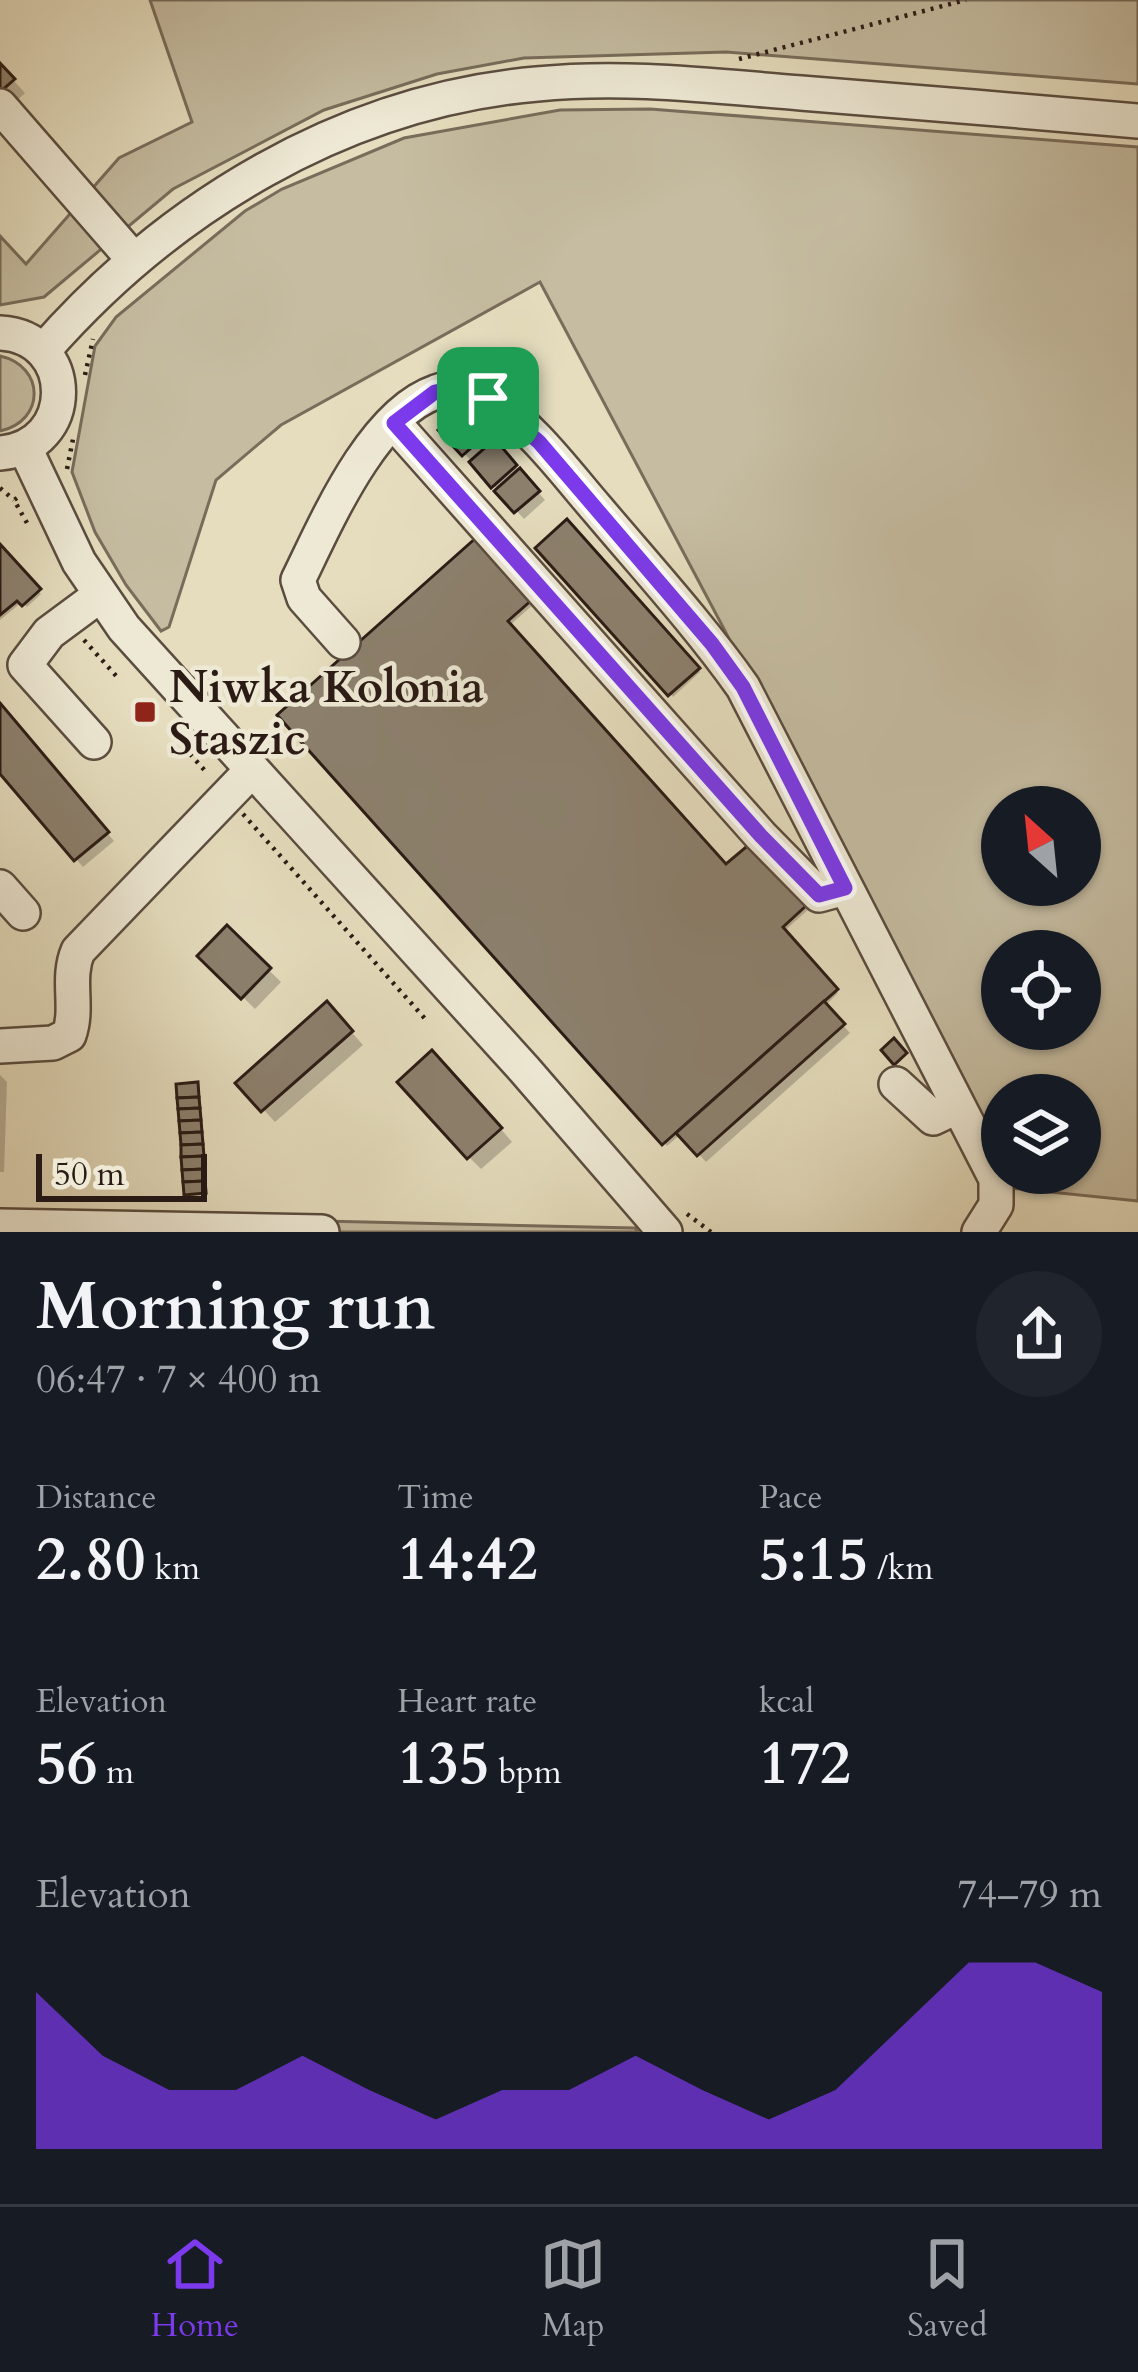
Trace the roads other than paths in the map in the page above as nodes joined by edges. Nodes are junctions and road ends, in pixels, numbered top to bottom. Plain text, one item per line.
1 (0, 106) edge
2 (1138, 121) edge
3 (134, 260) junction
4 (0, 333) edge
5 (43, 351) junction
6 (394, 423) junction
7 (12, 451) edge
8 (99, 596) junction
9 (344, 643) dead end
10 (94, 742) dead end
11 (252, 770) junction
12 (0, 887) edge
13 (845, 888) junction
14 (23, 913) dead end
15 (0, 1046) edge
16 (896, 1084) dead end
17 (956, 1107) junction
18 (0, 1226) edge
19 (322, 1232) edge
20 (665, 1232) edge
21 (982, 1232) edge

1 - 3 street
2 - 3 street
3 - 5 street
4 - 5 street
5 - 7 street
6 - 9 street
6 - 13 street
6 - 13 street
7 - 8 street
8 - 10 street
8 - 11 street
11 - 15 street
11 - 20 street
12 - 14 street
13 - 17 street
16 - 17 street
17 - 21 street
18 - 19 street

